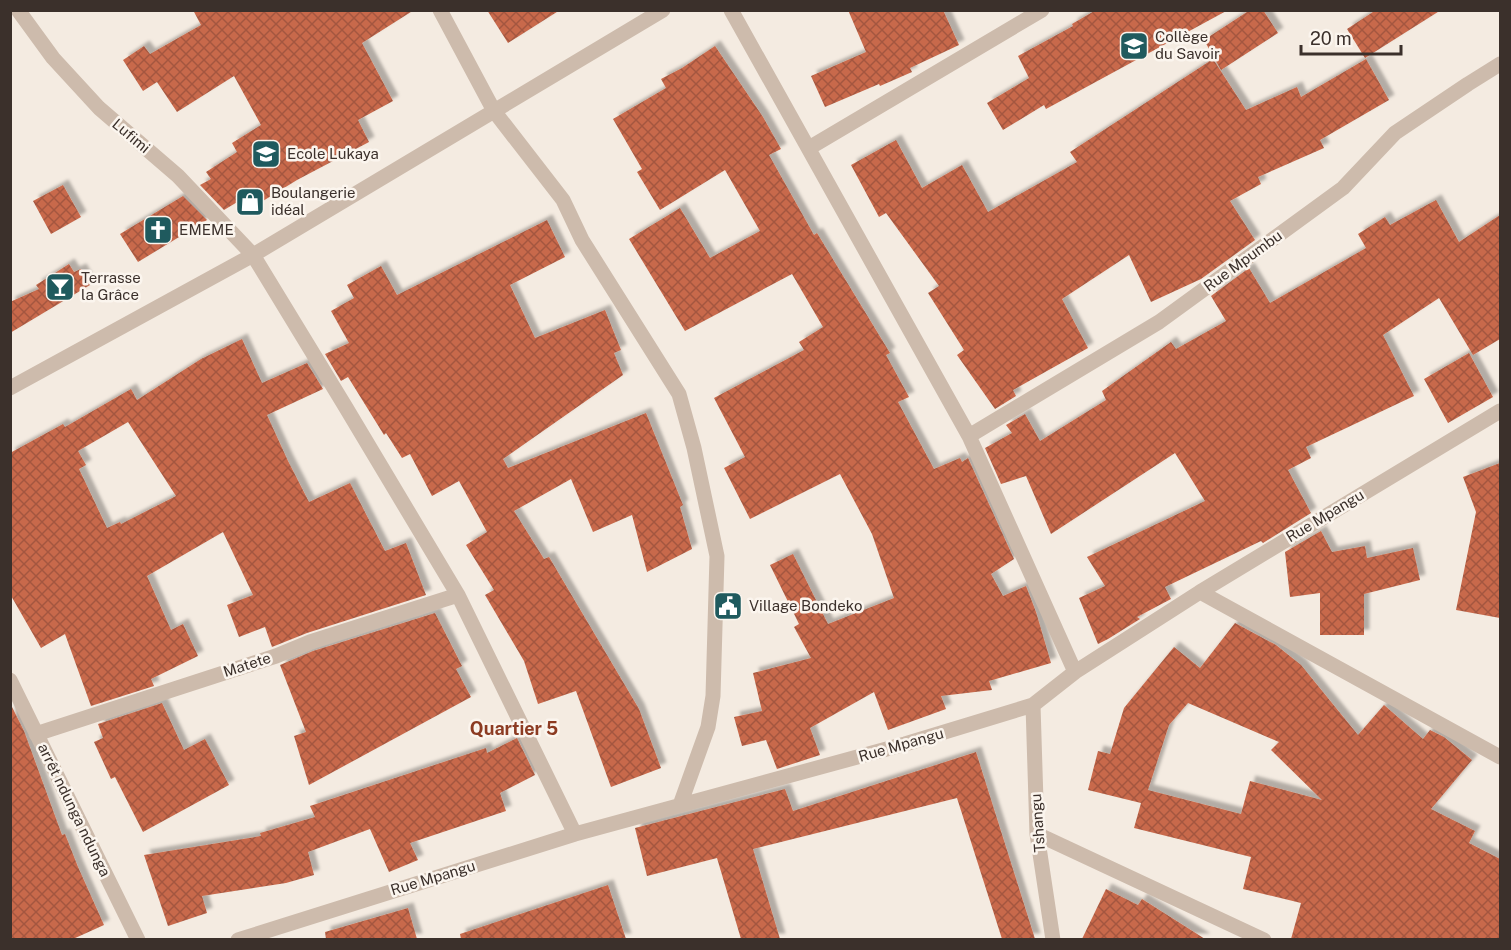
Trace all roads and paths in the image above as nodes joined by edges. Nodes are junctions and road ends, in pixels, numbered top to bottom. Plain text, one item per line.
1 (18, 10) edge
2 (440, 10) edge
3 (663, 10) edge
4 (731, 10) edge
5 (1042, 10) edge
6 (1500, 64) edge
7 (494, 111) junction
8 (809, 148) junction
9 (253, 255) junction
10 (10, 388) edge
11 (1500, 411) edge
12 (969, 436) junction
13 (1200, 592) junction
14 (458, 595) junction
15 (1075, 672) junction
16 (10, 680) edge
17 (1033, 705) junction
18 (36, 734) junction
19 (1500, 757) edge
20 (680, 805) junction
21 (575, 834) junction
22 (1036, 834) junction
23 (138, 939) edge
24 (238, 939) edge
25 (1053, 939) edge
26 (1264, 939) edge

1 - 9 street, Lufimi
2 - 7 street
3 - 7 street
4 - 8 street
5 - 8 street
6 - 12 street, Rue Mpumbu
7 - 9 street
7 - 20 street
8 - 12 street
9 - 10 street
9 - 14 street, Lufimi
11 - 13 street, Rue Mpangu
12 - 15 street
13 - 15 street, Rue Mpangu
13 - 19 street
14 - 18 street, Matete
14 - 21 street, Lufimi
15 - 17 street, Rue Mpangu
16 - 18 street, arrêt ndunga ndunga
17 - 20 street, Rue Mpangu
17 - 22 street, Tshangu
18 - 23 street, arrêt ndunga ndunga
20 - 21 street, Rue Mpangu
21 - 24 street, Rue Mpangu
22 - 25 street, Tshangu
22 - 26 street

